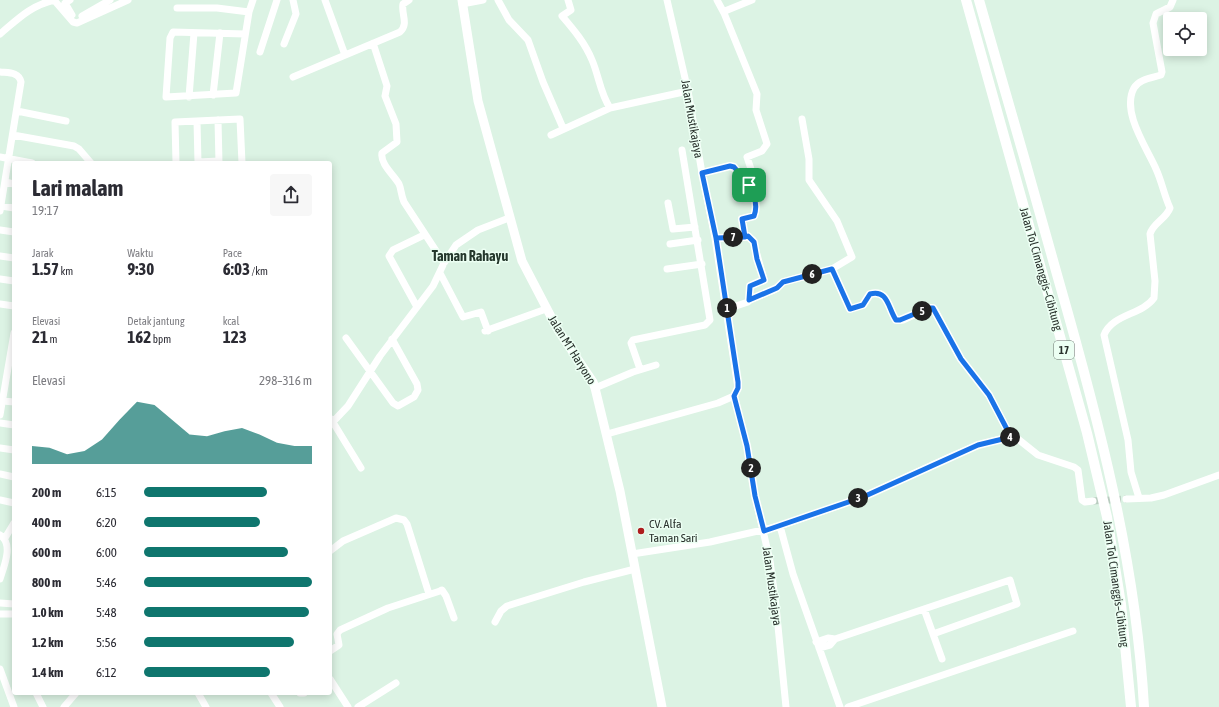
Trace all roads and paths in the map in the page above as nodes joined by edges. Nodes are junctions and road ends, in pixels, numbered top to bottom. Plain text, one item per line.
1 (70, 0) edge
2 (110, 0) edge
3 (128, 0) edge
4 (253, 0) edge
5 (278, 0) edge
6 (293, 0) edge
7 (325, 0) edge
8 (409, 0) edge
9 (483, 0) edge
10 (498, 0) edge
11 (568, 0) edge
12 (668, 0) edge
13 (717, 0) edge
14 (752, 0) edge
15 (966, 0) edge
16 (979, 0) edge
17 (1173, 0) edge
18 (462, 2) edge
19 (177, 8) dead end
20 (249, 12) junction
21 (724, 13) junction
22 (194, 33) junction
23 (220, 33) junction
24 (0, 34) edge
25 (245, 34) junction
26 (372, 43) junction
27 (284, 44) dead end
28 (260, 52) dead end
29 (346, 55) junction
30 (0, 72) edge
31 (293, 77) dead end
32 (688, 91) junction
33 (213, 95) junction
34 (189, 97) junction
35 (610, 108) junction
36 (17, 111) junction
37 (802, 119) dead end
38 (218, 120) junction
39 (66, 121) dead end
40 (197, 121) junction
41 (563, 128) junction
42 (13, 135) junction
43 (552, 135) dead end
44 (682, 150) dead end
45 (0, 157) edge
46 (9, 159) junction
47 (20, 161) edge
48 (89, 161) edge
49 (176, 161) edge
50 (198, 161) edge
51 (220, 161) edge
52 (242, 161) edge
53 (702, 173) junction
54 (746, 180) junction
55 (6, 182) junction
56 (12, 184) edge
57 (668, 203) dead end
58 (12, 208) edge
59 (0, 209) edge
60 (509, 218) junction
61 (695, 227) junction
62 (0, 230) edge
63 (12, 232) edge
64 (424, 235) junction
65 (745, 237) junction
66 (716, 238) junction
67 (698, 240) junction
68 (670, 244) dead end
69 (0, 256) edge
70 (12, 258) edge
71 (444, 263) junction
72 (702, 264) junction
73 (668, 269) dead end
74 (832, 269) junction
75 (440, 274) junction
76 (0, 279) edge
77 (12, 281) edge
78 (749, 300) junction
79 (0, 304) edge
80 (12, 306) edge
81 (417, 307) junction
82 (546, 309) junction
83 (346, 338) dead end
84 (392, 339) junction
85 (12, 364) edge
86 (656, 364) dead end
87 (370, 370) junction
88 (640, 370) junction
89 (11, 377) edge
90 (595, 388) junction
91 (735, 394) junction
92 (3, 401) junction
93 (12, 402) edge
94 (0, 415) edge
95 (332, 421) edge
96 (0, 423) edge
97 (332, 424) edge
98 (12, 425) edge
99 (607, 434) junction
100 (1011, 437) junction
101 (0, 448) edge
102 (12, 450) edge
103 (361, 468) dead end
104 (0, 474) edge
105 (1219, 475) edge
106 (12, 477) edge
107 (1139, 498) junction
108 (1126, 499) tunnel mouth
109 (0, 500) edge
110 (1093, 502) tunnel mouth
111 (12, 503) edge
112 (12, 525) edge
113 (780, 526) junction
114 (764, 531) junction
115 (2, 536) edge
116 (11, 548) edge
117 (332, 549) edge
118 (632, 554) junction
119 (635, 569) junction
120 (0, 579) edge
121 (429, 594) junction
122 (0, 603) edge
123 (12, 604) edge
124 (924, 609) junction
125 (0, 614) edge
126 (12, 614) edge
127 (454, 618) dead end
128 (495, 622) dead end
129 (1073, 631) dead end
130 (933, 634) junction
131 (818, 645) junction
132 (332, 650) edge
133 (942, 659) dead end
134 (0, 670) edge
135 (332, 682) edge
136 (396, 683) dead end
137 (37, 695) edge
138 (74, 695) edge
139 (199, 695) edge
140 (272, 695) edge
141 (14, 707) edge
142 (43, 707) edge
143 (64, 707) edge
144 (206, 707) edge
145 (280, 707) edge
146 (348, 707) edge
147 (358, 707) edge
148 (662, 707) edge
149 (786, 707) edge
150 (840, 707) edge
151 (848, 707) edge
152 (1131, 707) edge
153 (1144, 707) edge

1 - 2 street
3 - 24 street
4 - 20 street
5 - 28 street
6 - 27 street
7 - 29 street
8 - 26 street
9 - 18 street
10 - 41 street
11 - 35 street
12 - 32 street, Jalan Mustikajaya
13 - 21 street
14 - 21 street
15 - 152 highway, Jalan Tol Cimanggis–Cibitung / 17
16 - 153 highway, Jalan Tol Cimanggis–Cibitung / 17
17 - 107 street
18 - 60 main road, Jalan MT Haryono
19 - 20 street
20 - 25 street
21 - 54 street
22 - 23 street
22 - 34 street
22 - 34 street
23 - 25 street
23 - 33 street
25 - 33 street
26 - 29 street
26 - 64 street
29 - 31 street
30 - 36 street
32 - 35 street
32 - 53 street, Jalan Mustikajaya
33 - 34 street
35 - 41 street
36 - 39 street
36 - 42 street
37 - 74 street
38 - 40 street
38 - 51 street
38 - 52 street
40 - 49 street
40 - 50 street
41 - 43 street
42 - 46 street
42 - 48 street
44 - 61 street
45 - 46 street
46 - 47 street
46 - 55 street
53 - 54 street
53 - 66 street, Jalan Mustikajaya
54 - 65 street
55 - 56 street
55 - 59 street
57 - 61 street
58 - 59 street
60 - 71 street
60 - 82 main road, Jalan MT Haryono
61 - 67 street
62 - 63 street
64 - 71 street
64 - 81 street
65 - 66 street
65 - 78 street
66 - 91 street, Jalan Mustikajaya
67 - 68 street
67 - 72 street
69 - 70 street
71 - 75 street
72 - 73 street
72 - 88 street
74 - 78 street
74 - 100 street
75 - 81 street
75 - 82 street
76 - 77 street
78 - 91 street
79 - 80 street
81 - 84 street
82 - 90 main road, Jalan MT Haryono
83 - 87 street
84 - 87 street
84 - 87 street
85 - 89 street
86 - 88 street
87 - 95 street
88 - 90 street
89 - 92 street
90 - 99 main road, Jalan MT Haryono
91 - 99 street
91 - 114 street, Jalan Mustikajaya
92 - 93 street
92 - 94 street
96 - 98 street
97 - 103 street
99 - 118 main road, Jalan MT Haryono
100 - 110 street
100 - 113 street
101 - 102 street
104 - 106 street
105 - 107 street
107 - 108 street
109 - 111 street
112 - 115 street
113 - 114 street
113 - 131 street
114 - 118 street
114 - 149 street, Jalan Mustikajaya
115 - 116 street
116 - 120 street
117 - 121 street
118 - 119 main road, Jalan MT Haryono
119 - 128 street
119 - 148 main road, Jalan MT Haryono
121 - 127 street
121 - 132 street
122 - 123 street
124 - 130 street
124 - 130 street
124 - 131 street
125 - 126 street
129 - 151 street
130 - 133 street
131 - 150 street
134 - 141 street
135 - 146 street
136 - 147 street
137 - 142 street
138 - 143 street
139 - 144 street
140 - 145 street

